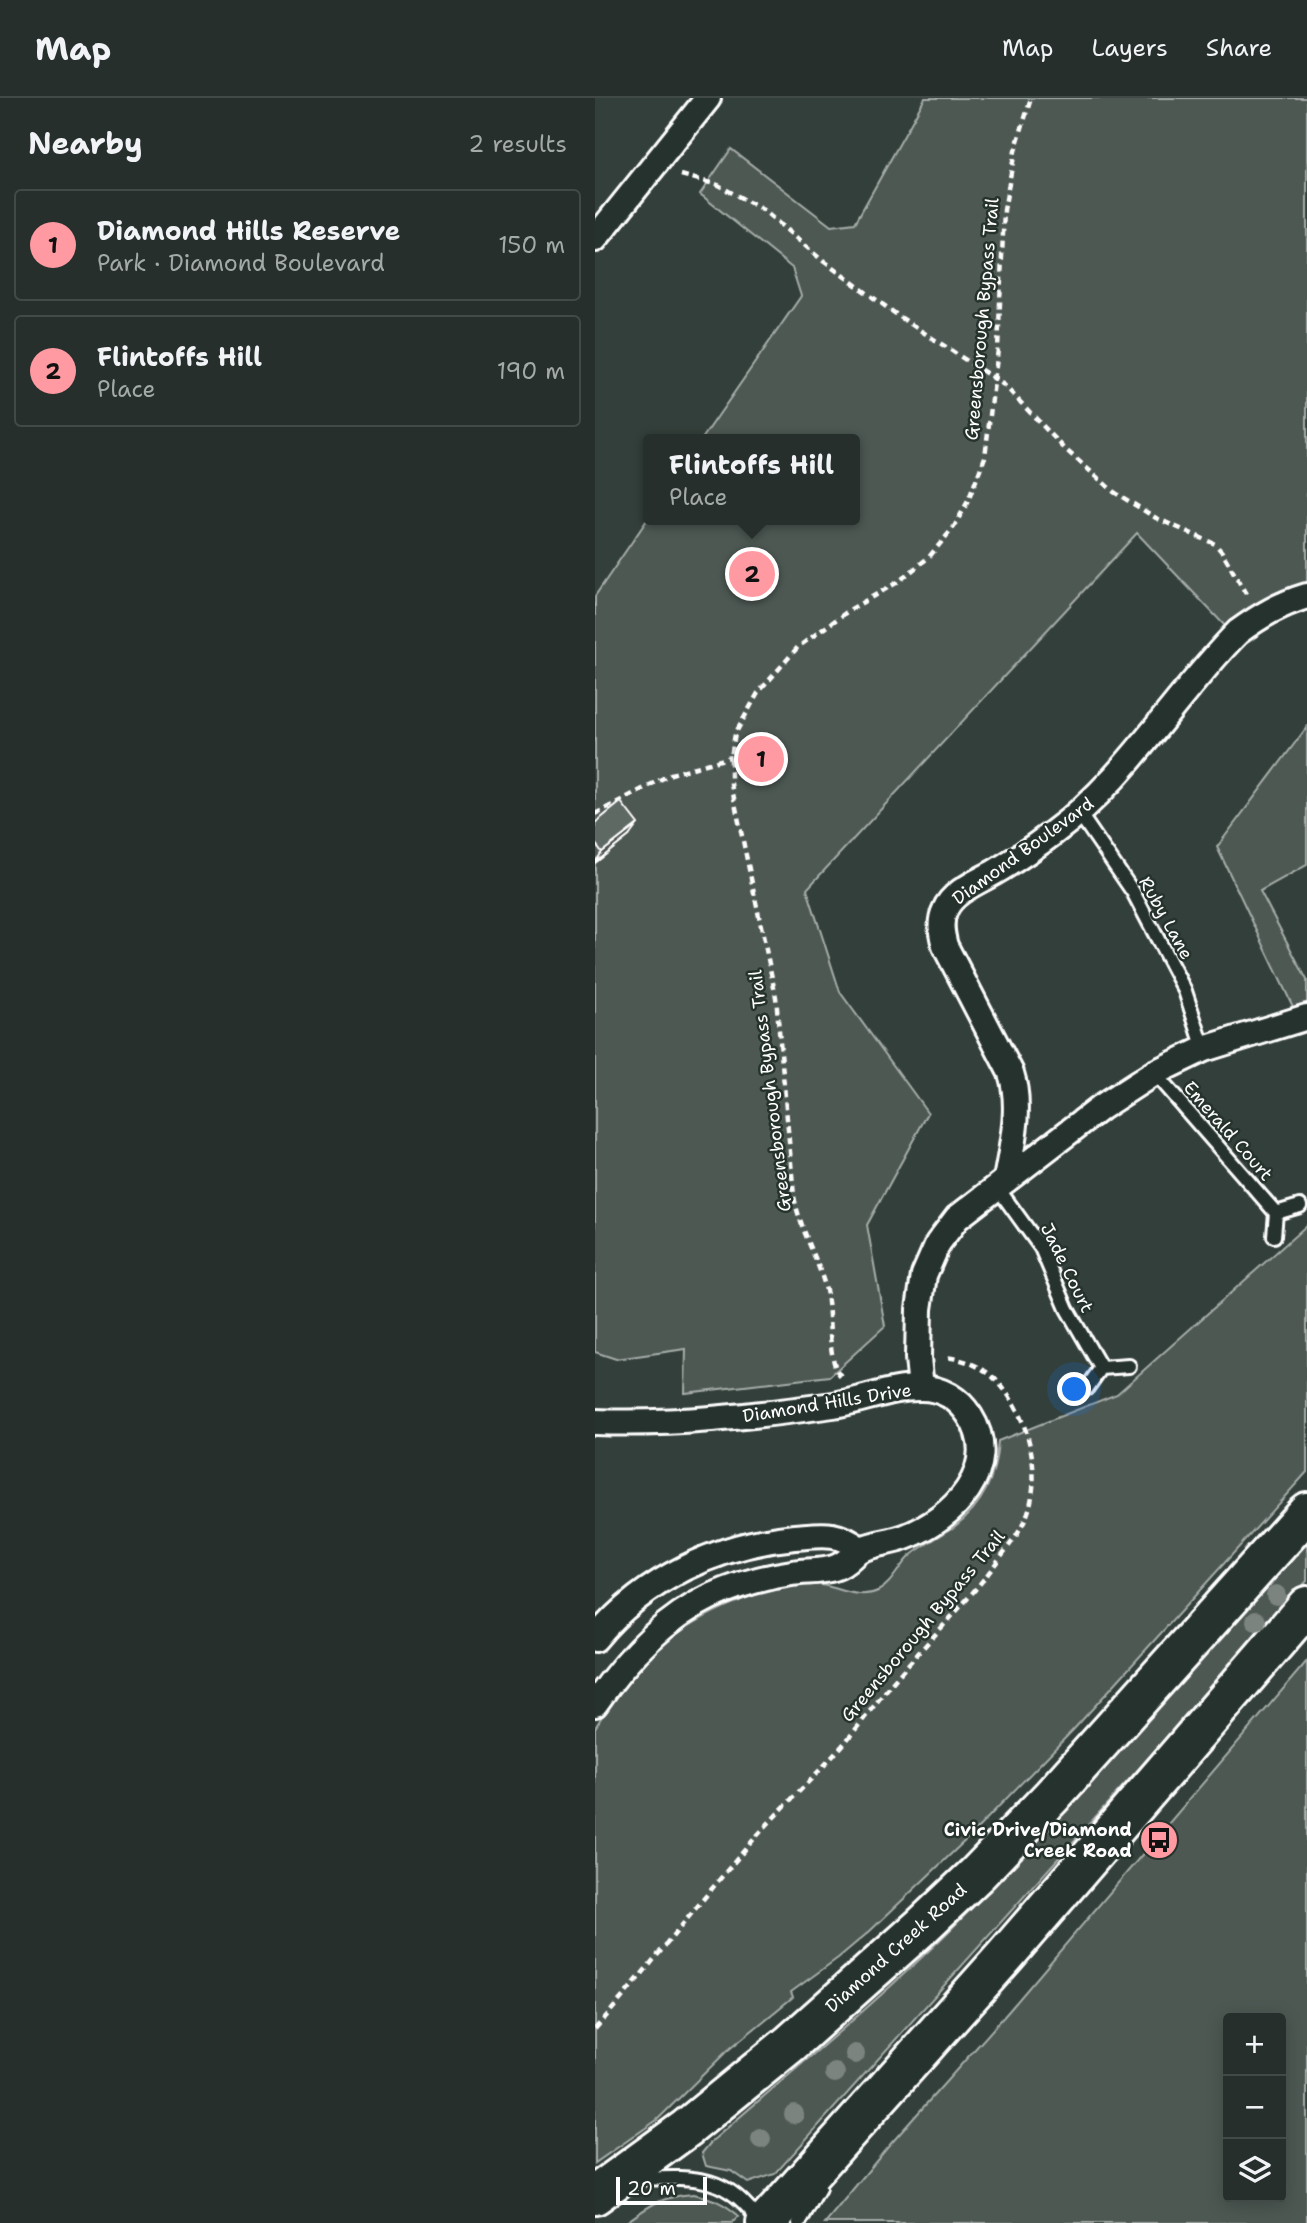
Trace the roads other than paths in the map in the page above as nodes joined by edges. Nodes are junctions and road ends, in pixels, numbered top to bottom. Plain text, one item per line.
1 (708, 98) edge
2 (595, 239) edge
3 (1307, 596) edge
4 (1079, 814) junction
5 (1307, 1017) edge
6 (1204, 1049) junction
7 (1154, 1073) junction
8 (1001, 1183) junction
9 (1300, 1206) dead end
10 (1276, 1213) junction
11 (1273, 1236) dead end
12 (1129, 1366) dead end
13 (1101, 1368) junction
14 (921, 1388) junction
15 (1087, 1388) dead end
16 (595, 1423) edge
17 (1307, 1512) edge
18 (860, 1549) junction
19 (1307, 1606) edge
20 (595, 1639) edge
21 (595, 1704) edge
22 (857, 2121) junction
23 (607, 2188) edge
24 (760, 2223) edge
25 (766, 2223) edge
26 (799, 2223) edge

1 - 2 street
3 - 4 street, Diamond Boulevard
4 - 6 lane, Ruby Lane
4 - 8 street, Diamond Boulevard
5 - 6 street
6 - 7 street
7 - 8 street
7 - 10 lane, Emerald Court
8 - 13 lane, Jade Court
8 - 14 street
9 - 10 lane
10 - 11 lane
12 - 13 lane
13 - 15 lane
14 - 16 street, Diamond Hills Drive
14 - 18 street, Diamond Hills Drive
17 - 23 main road, Diamond Creek Road
18 - 20 street
18 - 21 street, Diamond Hills Drive
19 - 22 main road
22 - 25 main road
22 - 26 lane
23 - 24 lane

